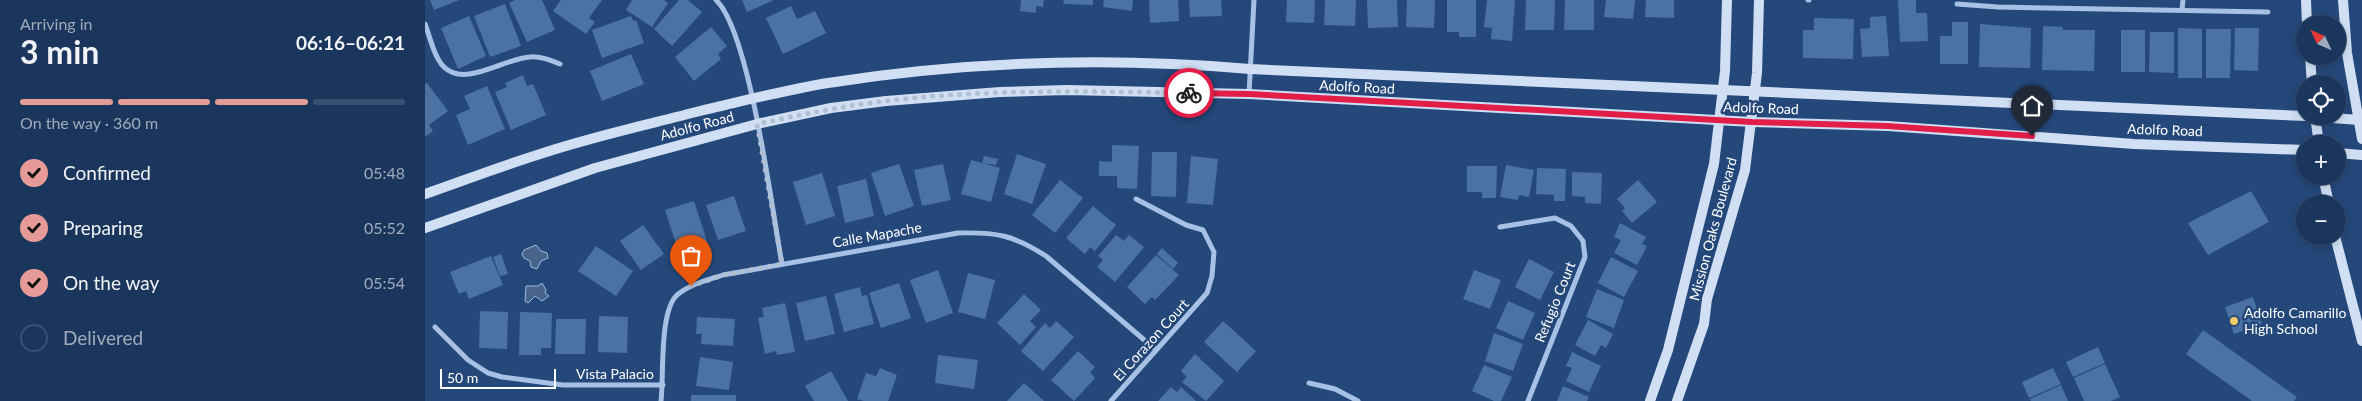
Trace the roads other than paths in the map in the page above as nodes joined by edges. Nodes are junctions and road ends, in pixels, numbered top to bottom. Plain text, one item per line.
1 (716, 0) edge
2 (1254, 0) edge
3 (1727, 0) edge
4 (1759, 0) edge
5 (1998, 0) edge
6 (2183, 0) edge
7 (2306, 0) edge
8 (2343, 0) edge
9 (1957, 4) dead end
10 (1998, 7) junction
11 (2182, 10) junction
12 (2268, 12) dead end
13 (2307, 15) edge
14 (425, 24) edge
15 (560, 64) dead end
16 (1250, 69) junction
17 (1723, 91) junction
18 (1755, 93) junction
19 (1249, 94) junction
20 (752, 99) junction
21 (2296, 116) edge
22 (2346, 119) edge
23 (1720, 120) junction
24 (2359, 120) junction
25 (1752, 122) junction
26 (757, 124) junction
27 (2362, 139) edge
28 (2296, 150) edge
29 (2346, 154) edge
30 (2362, 155) edge
31 (425, 194) edge
32 (1136, 199) dead end
33 (1500, 227) dead end
34 (425, 228) edge
35 (2337, 245) edge
36 (782, 264) junction
37 (435, 327) dead end
38 (2362, 341) edge
39 (1156, 350) junction
40 (1309, 383) dead end
41 (663, 385) junction
42 (661, 401) edge
43 (1111, 401) edge
44 (1358, 401) edge
45 (1528, 401) edge
46 (1650, 401) edge
47 (1677, 401) edge

1 - 20 street
2 - 16 street
3 - 17 main road, Mission Oaks Boulevard
4 - 18 main road, Mission Oaks Boulevard
5 - 10 street
6 - 11 street
7 - 13 main road
8 - 24 main road
9 - 10 street
10 - 11 street
11 - 12 street
14 - 15 street
16 - 17 main road, Adolfo Road
16 - 19 street
16 - 20 main road, Adolfo Road
17 - 18 main road, Adolfo Road
17 - 23 main road, Mission Oaks Boulevard
18 - 21 main road, Adolfo Road
18 - 25 main road, Mission Oaks Boulevard
19 - 23 main road, Adolfo Road
19 - 26 main road, Adolfo Road
20 - 26 street
20 - 31 main road, Adolfo Road
22 - 24 main road, Adolfo Road
23 - 25 main road, Adolfo Road
23 - 46 main road, Mission Oaks Boulevard
24 - 27 main road
25 - 28 main road, Adolfo Road
25 - 47 main road, Mission Oaks Boulevard
26 - 34 main road, Adolfo Road
26 - 36 street
29 - 30 main road
32 - 39 street, El Corazon Court
33 - 45 street, Refugio Court
35 - 38 main road
36 - 39 street, Calle Mapache
36 - 41 street, Calle Mapache
37 - 41 street, Vista Palacio
39 - 43 street, El Corazon Court
40 - 44 street
41 - 42 street, Calle Mapache

